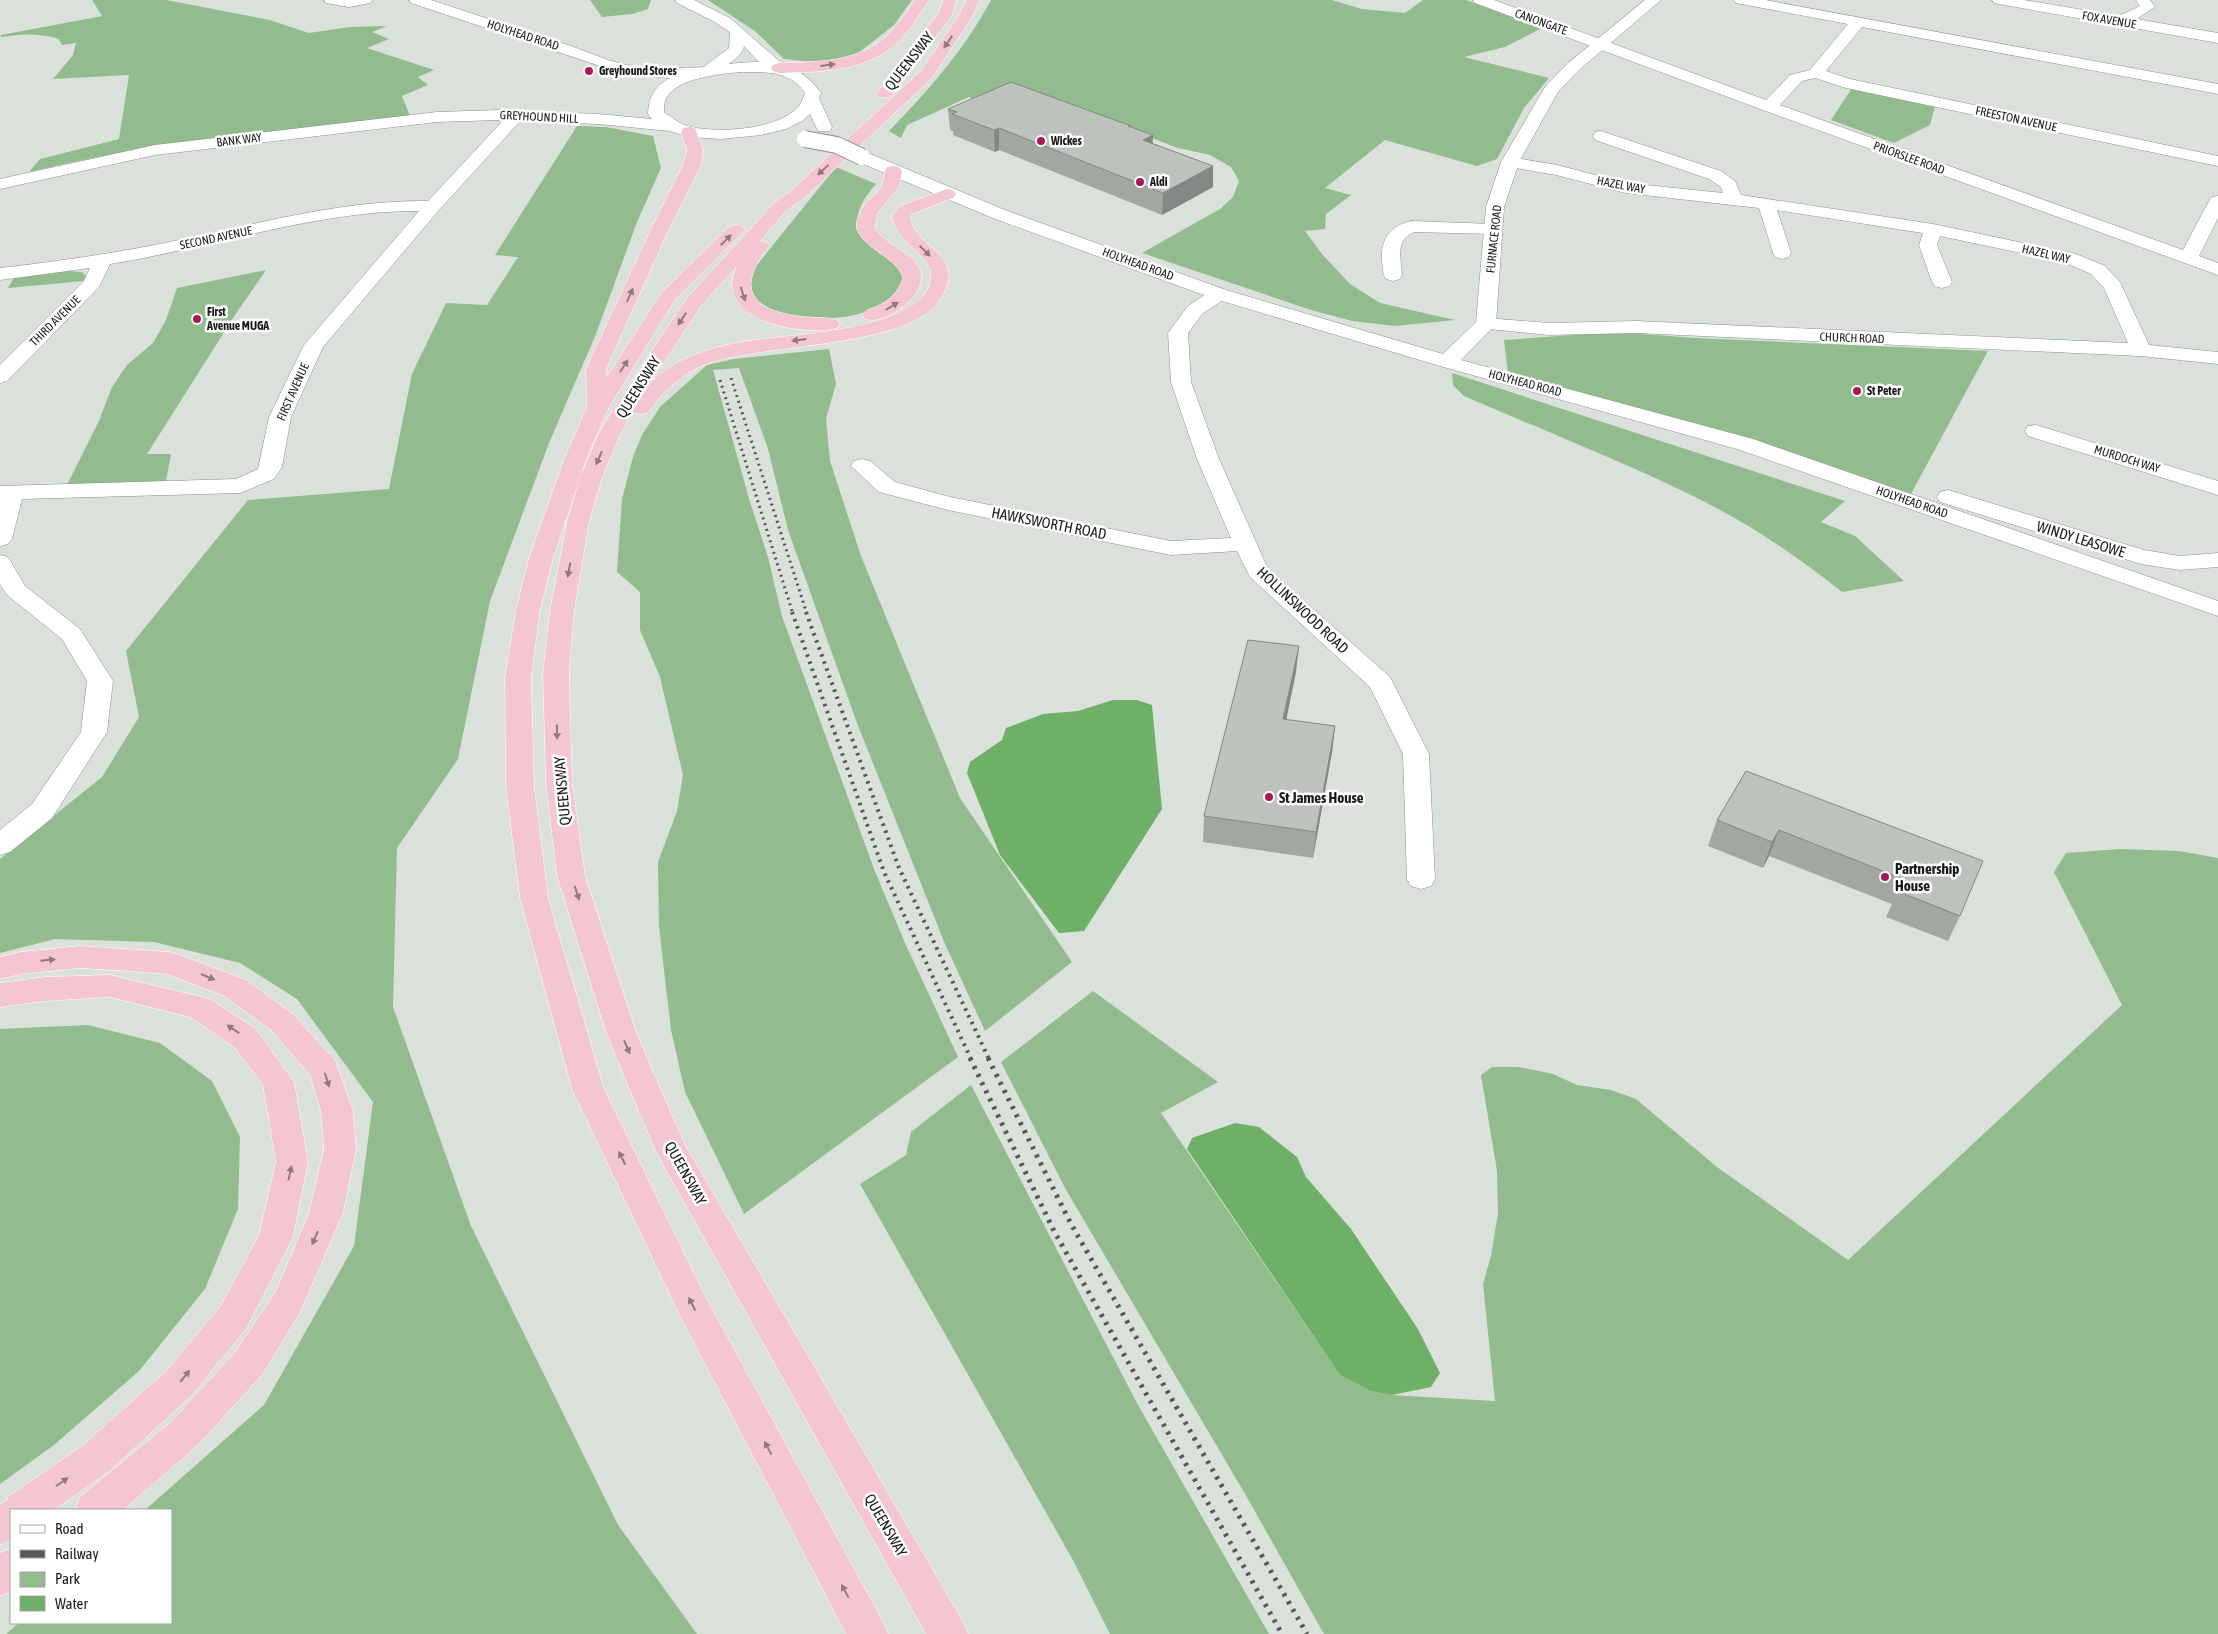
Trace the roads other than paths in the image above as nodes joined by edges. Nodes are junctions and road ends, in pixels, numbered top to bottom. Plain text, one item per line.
1 (331, 0) edge
2 (365, 0) edge
3 (416, 0) edge
4 (682, 0) edge
5 (922, 0) edge
6 (950, 0) edge
7 (973, 0) edge
8 (1480, 0) edge
9 (1654, 0) edge
10 (1741, 0) edge
11 (1999, 0) edge
12 (2144, 0) edge
13 (1840, 6) dead end
14 (1829, 16) junction
15 (1859, 21) junction
16 (2120, 22) junction
17 (738, 32) junction
18 (2218, 38) edge
19 (1602, 44) junction
20 (779, 68) junction
21 (630, 70) junction
22 (701, 72) junction
23 (1816, 73) junction
24 (2218, 89) edge
25 (658, 97) junction
26 (813, 101) junction
27 (1768, 107) junction
28 (481, 114) joint
29 (516, 116) junction
30 (598, 120) junction
31 (680, 129) junction
32 (756, 132) junction
33 (1602, 136) dead end
34 (837, 145) junction
35 (2218, 161) edge
36 (1510, 162) junction
37 (804, 165) dead end
38 (893, 171) junction
39 (0, 184) edge
40 (790, 189) junction
41 (947, 194) junction
42 (1734, 200) junction
43 (2218, 201) edge
44 (1766, 203) junction
45 (433, 206) junction
46 (2212, 226) edge
47 (1493, 229) junction
48 (1933, 229) junction
49 (1782, 253) dead end
50 (2188, 258) junction
51 (103, 260) junction
52 (1387, 266) dead end
53 (2218, 269) edge
54 (0, 274) edge
55 (1942, 282) dead end
56 (1219, 294) junction
57 (1486, 324) junction
58 (2141, 350) junction
59 (2218, 358) edge
60 (1447, 362) junction
61 (0, 377) edge
62 (598, 406) junction
63 (2036, 432) dead end
64 (862, 466) dead end
65 (2218, 488) edge
66 (6, 493) edge
67 (1948, 497) dead end
68 (578, 522) junction
69 (0, 539) edge
70 (1246, 544) junction
71 (2218, 560) edge
72 (0, 562) edge
73 (2218, 609) edge
74 (0, 845) edge
75 (1421, 879) dead end
76 (0, 968) edge
77 (0, 995) edge
78 (23, 1509) edge
79 (95, 1509) edge
80 (868, 1634) edge
81 (948, 1634) edge

1 - 2 street
3 - 21 street, HOLYHEAD ROAD
4 - 17 street
20 -> 5 highway
6 - 37 highway, QUEENSWAY
7 -> 40 highway, QUEENSWAY
8 - 19 street, CANONGATE
9 - 19 street, FURNACE ROAD
10 - 14 street
11 - 16 street, FOX AVENUE
12 - 16 street
13 - 14 street
14 - 15 street
15 - 23 street
15 - 24 street
16 - 18 street, FOX AVENUE
17 - 20 street
17 - 22 street
19 - 27 street, PRIORSLEE ROAD
19 - 36 street, FURNACE ROAD
20 - 22 street
20 - 26 street, HOLYHEAD ROAD
21 - 22 street
21 - 25 street
22 - 25 street, GREYHOUND HILL
23 - 27 street
23 - 35 street, FREESTON AVENUE
25 - 30 street, GREYHOUND HILL
25 - 31 street
26 - 32 street
26 - 34 street, HOLYHEAD ROAD
27 - 50 street, PRIORSLEE ROAD
28 - 29 street, GREYHOUND HILL
28 - 39 street, BANK WAY
29 - 30 street, GREYHOUND HILL
29 - 45 street, FIRST AVENUE
30 - 31 street, GREYHOUND HILL
31 - 32 street, GREYHOUND HILL
62 -> 31 highway
32 - 34 street, HOLYHEAD ROAD, bridge
33 - 42 street
34 - 38 street, HOLYHEAD ROAD, bridge
36 - 42 street, HAZEL WAY
36 - 47 street, FURNACE ROAD
40 -> 38 highway
38 - 41 street, HOLYHEAD ROAD
62 -> 40 highway, QUEENSWAY
40 -> 68 highway, QUEENSWAY
41 - 56 street, HOLYHEAD ROAD
41 -> 68 highway
42 - 44 street, HAZEL WAY
43 - 46 street
44 - 48 street, HAZEL WAY
44 - 49 street
45 - 51 street, SECOND AVENUE
45 - 66 street, FIRST AVENUE
46 - 50 street
47 - 52 street
47 - 57 street, FURNACE ROAD
48 - 55 street
48 - 58 street, HAZEL WAY
50 - 53 street, PRIORSLEE ROAD
51 - 54 street, SECOND AVENUE
51 - 61 street, THIRD AVENUE
56 - 60 street, HOLYHEAD ROAD
56 - 70 street, HOLLINSWOOD ROAD
57 - 58 street, CHURCH ROAD
57 - 60 street
58 - 59 street, CHURCH ROAD
60 - 73 street, HOLYHEAD ROAD
80 -> 62 highway, QUEENSWAY
63 - 65 street, MURDOCH WAY
64 - 70 street, HAWKSWORTH ROAD
66 - 69 street
67 - 71 street, WINDY LEASOWE
68 -> 81 highway, QUEENSWAY
70 - 75 street, HOLLINSWOOD ROAD
72 - 74 street
76 -> 79 highway
78 -> 77 highway

